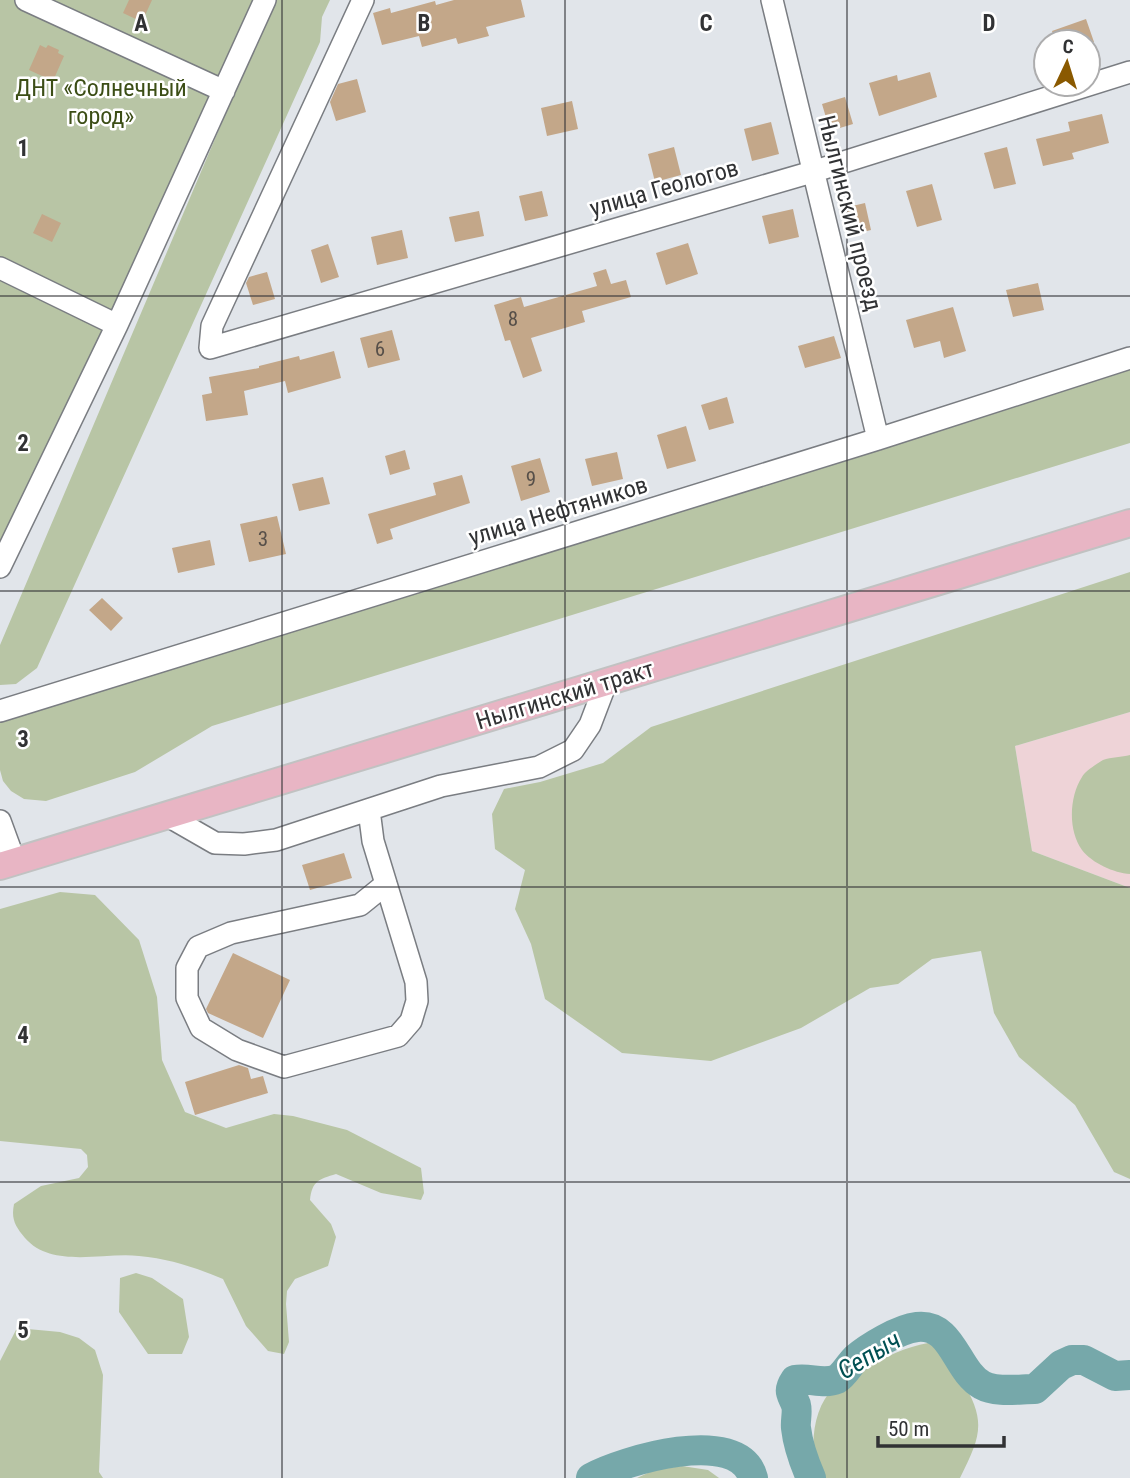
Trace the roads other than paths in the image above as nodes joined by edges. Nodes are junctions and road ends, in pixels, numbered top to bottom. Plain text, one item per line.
1 (26, 0) edge
2 (265, 0) edge
3 (363, 0) edge
4 (772, 0) edge
5 (1130, 72) edge
6 (224, 91) junction
7 (812, 172) junction
8 (0, 268) edge
9 (117, 325) junction
10 (1130, 358) edge
11 (877, 439) junction
12 (1130, 523) edge
13 (0, 567) edge
14 (607, 683) junction
15 (0, 712) edge
16 (369, 810) junction
17 (168, 816) junction
18 (0, 821) edge
19 (7, 864) edge
20 (386, 884) junction

1 - 6 street
2 - 6 street
3 - 7 street, улица Геологов
4 - 7 street, Нылгинский проезд
5 - 7 street, улица Геологов
6 - 9 street
7 - 11 street, Нылгинский проезд
8 - 9 street
9 - 13 street
10 - 11 street, улица Нефтяников
11 - 15 street, улица Нефтяников
12 - 14 main road, Нылгинский тракт
14 - 16 street
14 - 17 main road, Нылгинский тракт
16 - 17 street
16 - 20 street
17 - 19 main road, Нылгинский тракт
18 - 19 street
20 - 20 street

